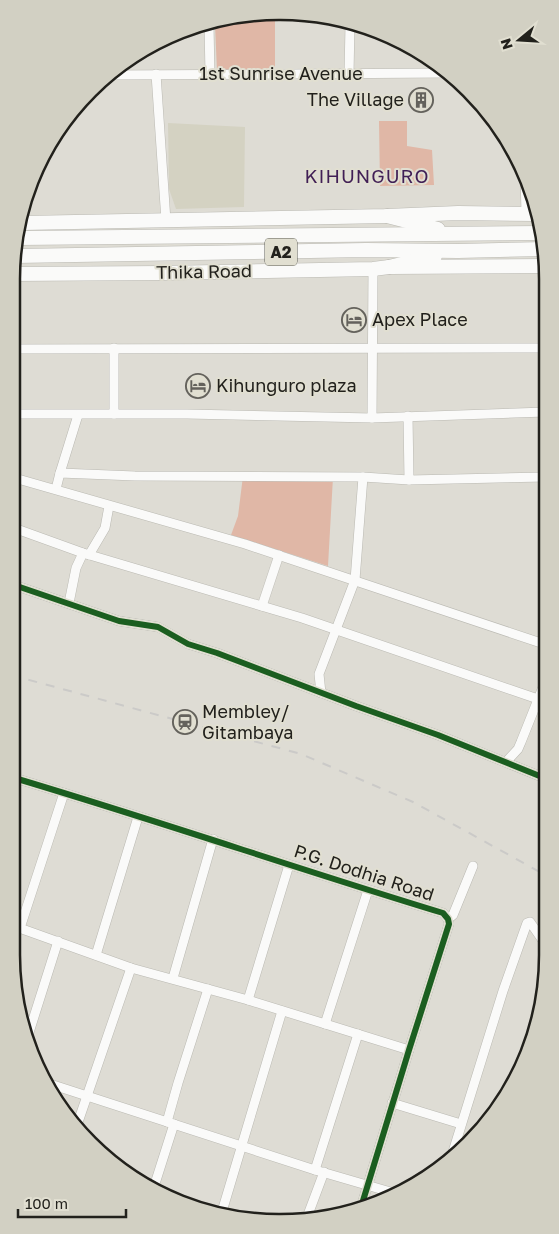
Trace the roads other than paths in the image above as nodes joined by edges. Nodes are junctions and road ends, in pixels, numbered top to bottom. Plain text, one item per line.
1 (209, 30) edge
2 (350, 30) edge
3 (436, 73) edge
4 (122, 74) edge
5 (156, 74) junction
6 (349, 74) junction
7 (210, 75) junction
8 (530, 214) edge
9 (387, 216) junction
10 (210, 220) junction
11 (166, 221) junction
12 (26, 223) edge
13 (534, 230) edge
14 (519, 233) junction
15 (535, 233) edge
16 (458, 234) junction
17 (251, 236) junction
18 (23, 238) edge
19 (537, 250) edge
20 (458, 251) junction
21 (21, 256) edge
22 (538, 266) edge
23 (389, 267) junction
24 (373, 269) junction
25 (20, 274) edge
26 (114, 348) junction
27 (539, 348) edge
28 (20, 349) edge
29 (373, 349) junction
30 (539, 412) edge
31 (20, 414) edge
32 (114, 414) junction
33 (78, 415) junction
34 (408, 416) junction
35 (372, 418) junction
36 (60, 473) junction
37 (363, 477) junction
38 (539, 477) edge
39 (20, 479) edge
40 (409, 480) junction
41 (56, 489) junction
42 (110, 506) junction
43 (20, 529) edge
44 (86, 554) junction
45 (279, 555) junction
46 (355, 580) junction
47 (20, 587) edge
48 (69, 603) junction
49 (262, 606) junction
50 (336, 629) junction
51 (539, 642) edge
52 (321, 693) junction
53 (538, 699) joint
54 (506, 762) junction
55 (539, 776) edge
56 (20, 780) edge
57 (64, 793) junction
58 (138, 817) junction
59 (213, 839) junction
60 (289, 865) junction
61 (473, 866) dead end
62 (368, 890) junction
63 (20, 915) edge
64 (448, 919) junction
65 (20, 927) edge
66 (539, 933) edge
67 (58, 941) junction
68 (96, 955) junction
69 (131, 968) junction
70 (173, 978) junction
71 (208, 989) junction
72 (248, 1000) junction
73 (282, 1011) junction
74 (325, 1024) junction
75 (31, 1027) edge
76 (358, 1034) junction
77 (408, 1050) junction
78 (56, 1086) edge
79 (87, 1096) junction
80 (392, 1103) junction
81 (79, 1119) edge
82 (170, 1123) junction
83 (462, 1124) junction
84 (242, 1146) junction
85 (455, 1146) edge
86 (315, 1170) junction
87 (324, 1172) junction
88 (155, 1182) edge
89 (368, 1186) junction
90 (386, 1191) edge
91 (363, 1200) edge
92 (223, 1208) edge
93 (309, 1212) edge

1 - 7 street
2 - 6 street
3 - 6 street, 1st Sunrise Avenue
4 - 5 street, 1st Sunrise Avenue
5 - 7 street, 1st Sunrise Avenue
5 - 11 street
6 - 7 street, 1st Sunrise Avenue
8 - 9 main road
9 - 10 main road
9 - 16 main road
10 - 11 main road
10 - 17 main road
11 - 12 main road
13 - 14 main road
14 - 15 main road, Thika Road / A2
14 - 16 main road, Thika Road / A2
16 - 17 main road, Thika Road / A2
17 - 18 main road, Thika Road / A2
19 - 20 main road, Thika Road / A2
20 - 21 main road, Thika Road / A2
20 - 23 main road
22 - 23 main road, Thika Road
23 - 24 main road, Thika Road
24 - 25 main road, Thika Road
24 - 29 street
26 - 28 street
26 - 29 street
26 - 32 street
27 - 29 street
29 - 35 street
30 - 34 street
31 - 33 street
32 - 33 street
32 - 35 street
33 - 36 street
34 - 35 street
34 - 40 street
36 - 37 street
36 - 41 street
37 - 40 street
37 - 46 street
38 - 40 street
39 - 41 street
41 - 42 street
42 - 44 street
42 - 45 street
43 - 44 street
44 - 48 street
44 - 49 street
45 - 46 street
45 - 49 street
46 - 50 street
46 - 51 street
47 - 48 street
48 - 52 street
49 - 50 street
50 - 52 street
50 - 53 street
52 - 54 street
53 - 54 street
54 - 55 street
56 - 57 street, P.G. Dodhia Road
57 - 58 street, P.G. Dodhia Road
57 - 63 street
58 - 59 street, P.G. Dodhia Road
58 - 68 street
59 - 60 street, P.G. Dodhia Road
59 - 70 street
60 - 62 street, P.G. Dodhia Road
60 - 72 street
61 - 64 street
62 - 64 street, P.G. Dodhia Road
62 - 74 street
64 - 77 street, P.G. Dodhia Road
65 - 67 street
66 - 83 street
67 - 68 street
67 - 75 street
68 - 69 street
69 - 70 street
69 - 79 street
70 - 71 street
71 - 72 street
71 - 82 street
72 - 73 street
73 - 74 street
73 - 84 street
74 - 76 street
76 - 77 street
76 - 86 street
77 - 80 street, P.G. Dodhia Road
78 - 79 street
79 - 81 street
79 - 82 street
80 - 83 street
80 - 89 street, P.G. Dodhia Road
82 - 84 street
82 - 88 street
83 - 85 street
84 - 86 street
84 - 92 street
86 - 87 street
87 - 89 street
87 - 93 street
89 - 90 street
89 - 91 street, P.G. Dodhia Road

